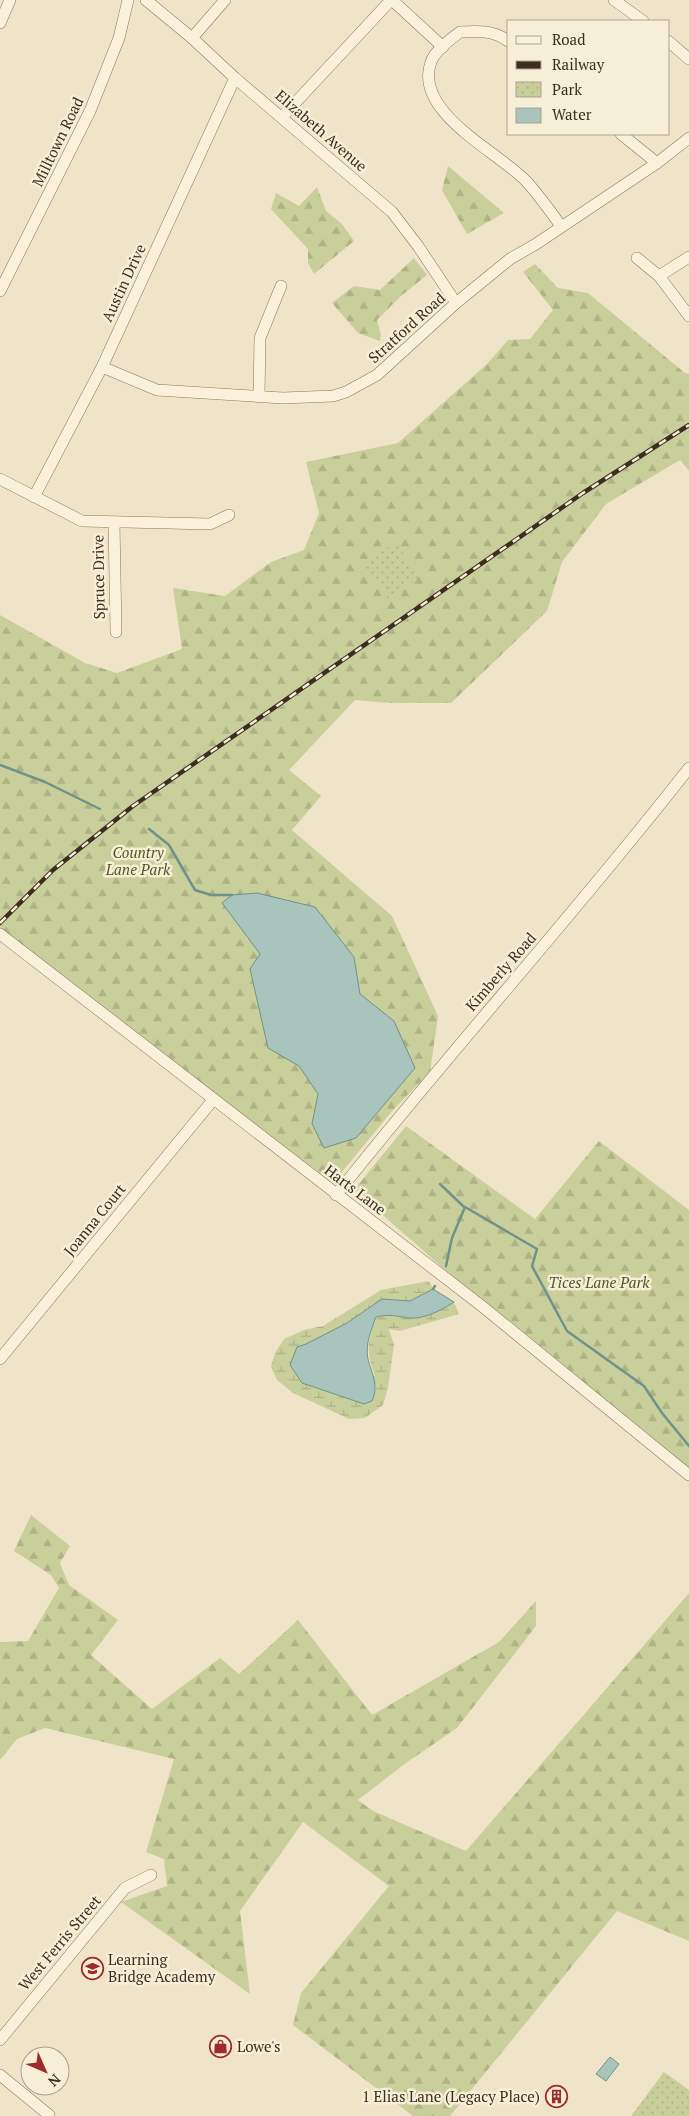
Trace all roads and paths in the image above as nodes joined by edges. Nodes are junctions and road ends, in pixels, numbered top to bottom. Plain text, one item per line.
1 (10, 0) edge
2 (128, 0) edge
3 (146, 0) edge
4 (225, 0) edge
5 (391, 0) edge
6 (614, 0) edge
7 (642, 20) edge
8 (0, 22) edge
9 (192, 38) junction
10 (507, 40) edge
11 (669, 42) edge
12 (443, 47) junction
13 (689, 59) edge
14 (235, 78) junction
15 (282, 117) junction
16 (622, 135) edge
17 (689, 138) edge
18 (657, 163) junction
19 (562, 226) junction
20 (689, 257) edge
21 (637, 258) dead end
22 (659, 276) junction
23 (281, 286) dead end
24 (0, 291) edge
25 (456, 303) junction
26 (689, 316) edge
27 (102, 367) junction
28 (259, 396) junction
29 (0, 479) edge
30 (34, 497) junction
31 (229, 515) dead end
32 (114, 522) junction
33 (116, 632) dead end
34 (689, 768) edge
35 (0, 934) edge
36 (213, 1100) junction
37 (336, 1195) junction
38 (0, 1359) edge
39 (689, 1475) edge
40 (151, 1875) dead end
41 (0, 2040) edge
42 (0, 2075) edge
43 (49, 2115) dead end

1 - 8 street
2 - 24 street, Milltown Road
3 - 9 street, Elizabeth Avenue
4 - 9 street
5 - 12 street
5 - 15 street
6 - 7 street
9 - 14 street, Elizabeth Avenue
10 - 12 street
11 - 13 street
12 - 19 street
14 - 15 street, Elizabeth Avenue
14 - 27 street, Austin Drive
15 - 25 street, Elizabeth Avenue
16 - 18 street
17 - 18 street, Stratford Road
18 - 19 street, Stratford Road
19 - 25 street, Stratford Road
20 - 22 street
21 - 22 street
22 - 26 street
23 - 28 street
25 - 28 street, Stratford Road
27 - 28 street, Stratford Road
27 - 30 street, Austin Drive
29 - 30 street
30 - 32 street
31 - 32 street
32 - 33 street, Spruce Drive
34 - 37 street, Kimberly Road
35 - 36 street, Harts Lane
36 - 37 street, Harts Lane
36 - 38 street, Joanna Court
37 - 39 street, Harts Lane
40 - 41 street, West Ferris Street
42 - 43 street

